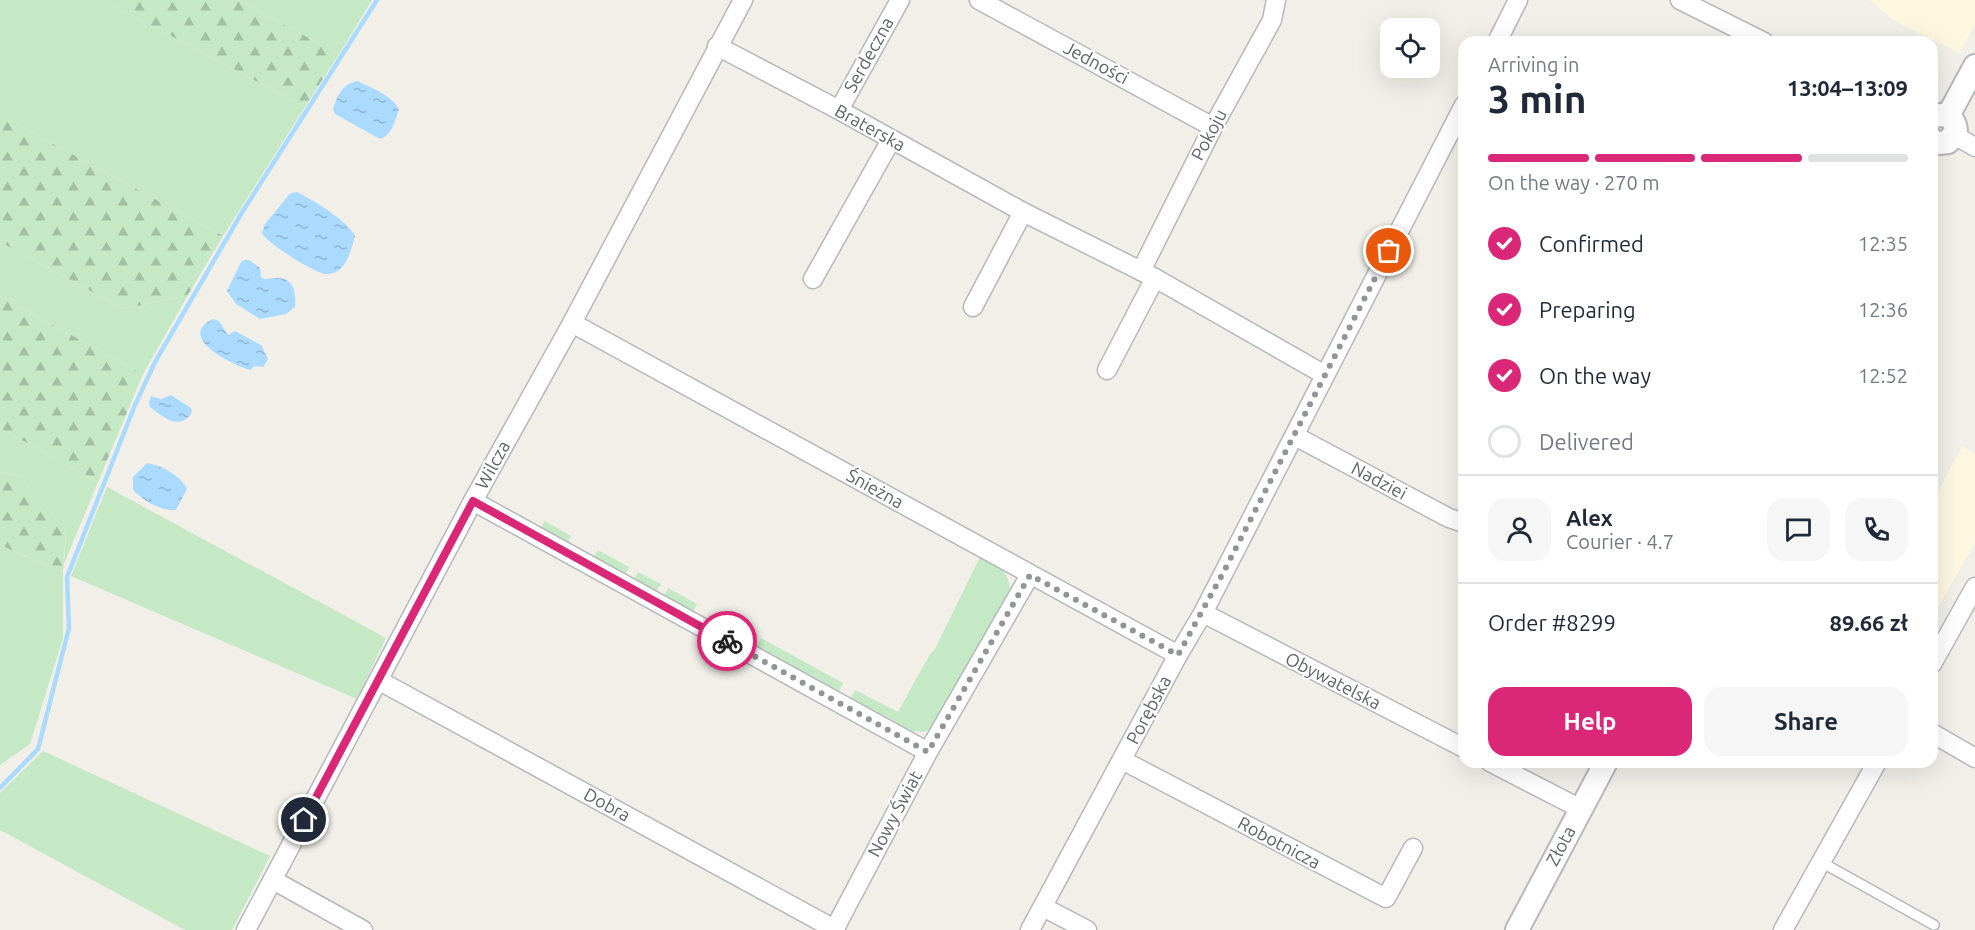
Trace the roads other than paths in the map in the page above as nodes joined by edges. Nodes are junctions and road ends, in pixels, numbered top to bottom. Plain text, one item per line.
1 (742, 0) edge
2 (900, 0) edge
3 (979, 0) edge
4 (1276, 0) edge
5 (1518, 0) edge
6 (1680, 0) edge
7 (1727, 34) edge
8 (1500, 36) edge
9 (717, 46) junction
10 (1975, 66) edge
11 (839, 110) junction
12 (1458, 117) edge
13 (1213, 127) junction
14 (1939, 133) edge
15 (891, 140) junction
16 (1975, 147) edge
17 (1023, 212) junction
18 (1148, 274) junction
19 (813, 279) dead end
20 (973, 307) dead end
21 (572, 322) junction
22 (1107, 370) dead end
23 (1325, 375) junction
24 (1295, 436) junction
25 (473, 501) junction
26 (1458, 521) edge
27 (1030, 575) junction
28 (1975, 586) edge
29 (1203, 613) junction
30 (1938, 653) edge
31 (1178, 655) junction
32 (378, 680) junction
33 (1938, 737) edge
34 (1458, 745) edge
35 (928, 752) junction
36 (1975, 758) edge
37 (1122, 760) junction
38 (1502, 768) edge
39 (1603, 768) edge
40 (1874, 768) edge
41 (1581, 809) junction
42 (1413, 848) dead end
43 (1821, 862) junction
44 (273, 880) junction
45 (1043, 907) junction
46 (1934, 925) dead end
47 (246, 930) edge
48 (363, 930) edge
49 (835, 930) edge
50 (1030, 930) edge
51 (1087, 930) edge
52 (1516, 930) edge
53 (1783, 930) edge

1 - 9 street, Wilcza
2 - 11 street, Serdeczna
3 - 13 street, Jedności
4 - 13 street, Pokoju
5 - 8 street
6 - 7 street
9 - 11 street, Braterska
9 - 21 street, Wilcza
10 - 14 street
11 - 15 street, Braterska
12 - 23 street, Porębska
13 - 18 street, Pokoju
14 - 16 street
15 - 17 street, Braterska
15 - 19 street
17 - 18 street, Braterska
17 - 20 street
18 - 22 street, Pokoju
18 - 23 street, Braterska
21 - 25 street, Wilcza
21 - 27 street, Śnieżna
23 - 24 street, Porębska
24 - 26 street, Nadziei
24 - 29 street, Porębska
25 - 32 street, Wilcza
25 - 35 street
27 - 31 street, Śnieżna
27 - 35 street, Nowy Świat
28 - 30 street
29 - 31 street, Porębska
29 - 34 street, Obywatelska
31 - 37 street, Porębska
32 - 44 street, Wilcza
32 - 49 street, Dobra
33 - 36 street
35 - 49 street, Nowy Świat
37 - 42 street, Robotnicza
37 - 45 street, Porębska
38 - 41 street
39 - 41 street, Złota
40 - 43 street
41 - 52 street, Złota
43 - 46 lane
43 - 53 street
44 - 47 street, Wilcza
44 - 48 street
45 - 50 street, Porębska
45 - 51 street

